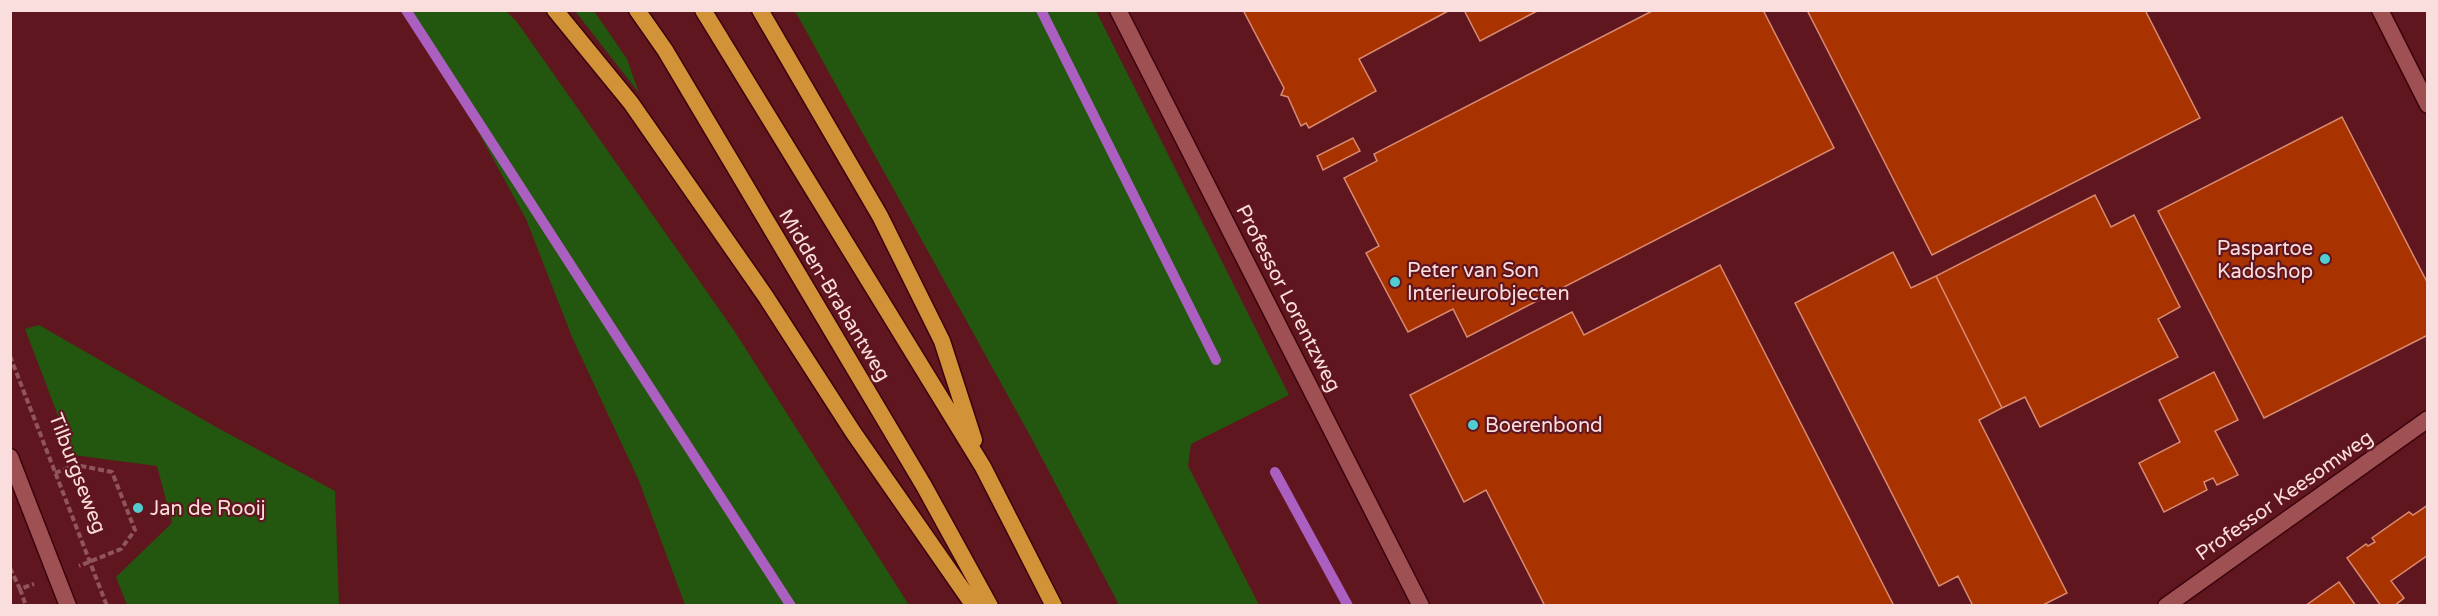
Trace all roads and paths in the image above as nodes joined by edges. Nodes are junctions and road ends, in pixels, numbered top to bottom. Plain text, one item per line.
1 (555, 10) edge
2 (637, 10) edge
3 (703, 10) edge
4 (759, 10) edge
5 (1118, 10) edge
6 (2380, 10) edge
7 (2427, 105) edge
8 (10, 356) edge
9 (2427, 419) edge
10 (10, 458) edge
11 (983, 467) junction
12 (55, 473) junction
13 (89, 561) junction
14 (10, 568) edge
15 (56, 576) junction
16 (20, 589) junction
17 (26, 606) edge
18 (68, 606) edge
19 (106, 606) edge
20 (974, 606) edge
21 (990, 606) edge
22 (1054, 606) edge
23 (1421, 606) edge
24 (2166, 606) edge

1 - 20 highway
2 - 21 highway, Midden-Brabantweg
3 - 11 highway, Midden-Brabantweg
4 - 11 highway
5 - 23 street, Professor Lorentzweg
6 - 7 street
8 - 12 path, Tilburgseweg
9 - 24 street, Professor Keesomweg
10 - 15 street
11 - 22 highway, Midden-Brabantweg
12 - 13 path, Tilburgseweg
12 - 13 path
13 - 15 path
13 - 19 path, Tilburgseweg
14 - 16 path
15 - 16 path
15 - 18 street
16 - 17 path

